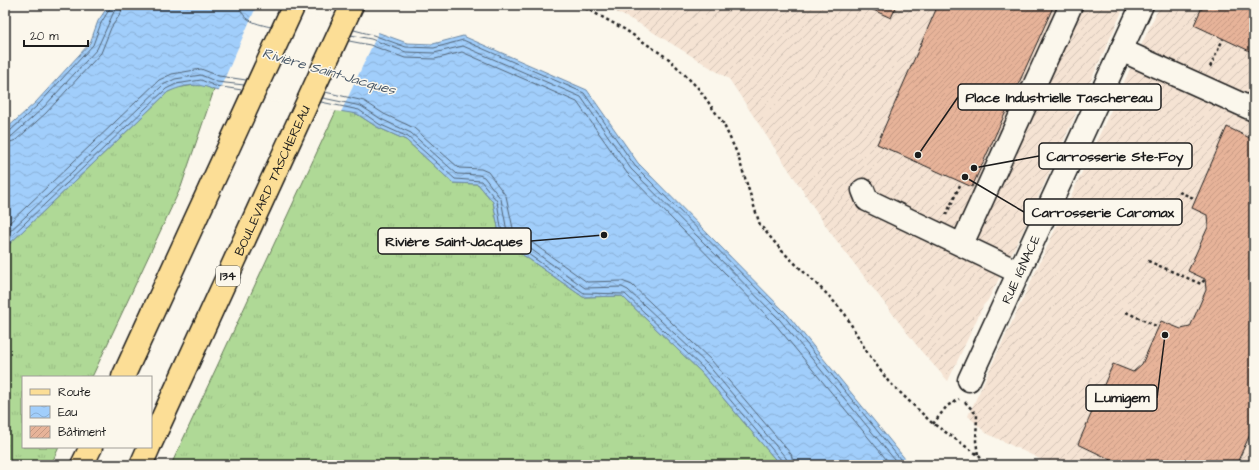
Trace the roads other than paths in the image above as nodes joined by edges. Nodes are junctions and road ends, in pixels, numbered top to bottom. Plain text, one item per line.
1 (1071, 5) edge
2 (1142, 5) edge
3 (293, 7) edge
4 (349, 12) edge
5 (1121, 50) junction
6 (1254, 110) edge
7 (863, 190) dead end
8 (962, 244) junction
9 (1018, 272) junction
10 (123, 376) edge
11 (964, 389) road end
12 (152, 441) edge
13 (90, 448) edge
14 (149, 448) edge
15 (82, 465) edge
16 (141, 465) edge

1 - 8 street
2 - 5 street, RUE IGNACE
3 - 10 main road
4 - 12 main road, BOULEVARD TASCHEREAU / 134
5 - 6 street
5 - 9 street, RUE IGNACE
7 - 8 street
8 - 9 street
9 - 11 street, RUE IGNACE
13 - 15 main road
14 - 16 main road

